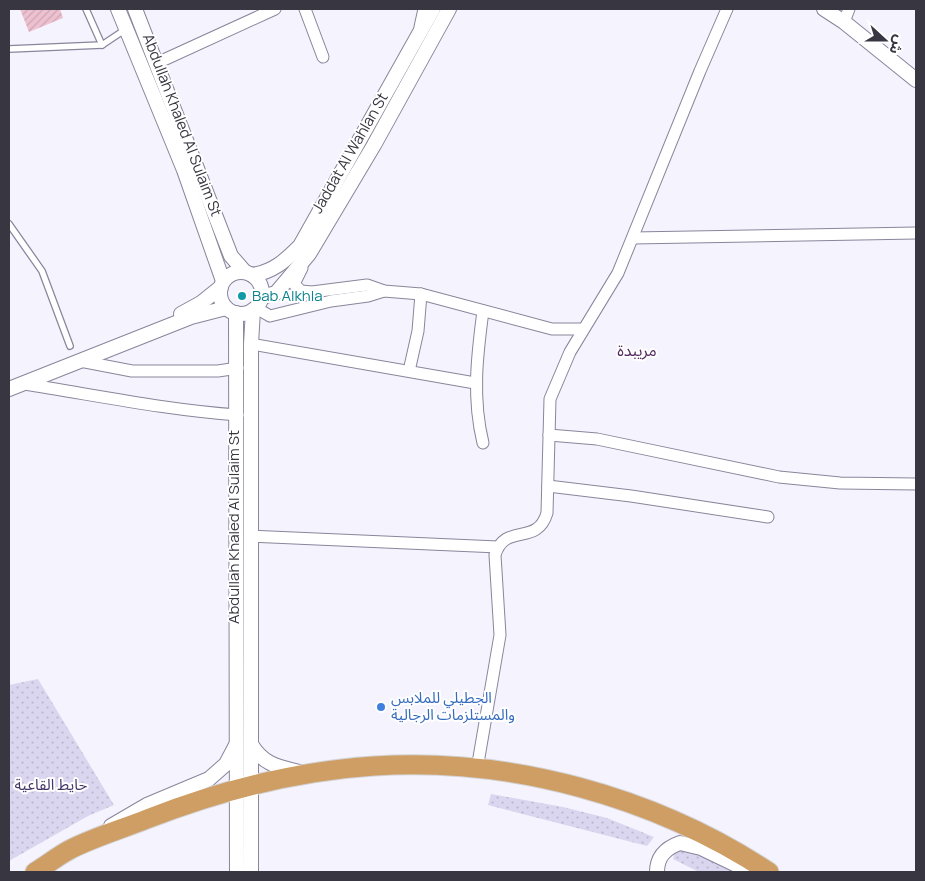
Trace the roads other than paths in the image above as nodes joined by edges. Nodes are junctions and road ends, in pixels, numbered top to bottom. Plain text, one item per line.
1 (86, 9) edge
2 (118, 9) edge
3 (134, 9) edge
4 (275, 9) edge
5 (305, 9) edge
6 (424, 9) edge
7 (433, 9) edge
8 (449, 9) edge
9 (727, 9) edge
10 (824, 9) edge
11 (847, 15) edge
12 (126, 29) junction
13 (418, 36) junction
14 (102, 45) junction
15 (9, 49) edge
16 (323, 57) dead end
17 (157, 64) junction
18 (916, 80) edge
19 (9, 224) edge
20 (916, 233) edge
21 (633, 238) junction
22 (310, 254) junction
23 (248, 273) junction
24 (222, 284) junction
25 (384, 291) junction
26 (421, 294) junction
27 (257, 305) junction
28 (231, 311) junction
29 (483, 311) junction
30 (583, 329) junction
31 (142, 337) junction
32 (251, 344) junction
33 (70, 346) dead end
34 (80, 361) junction
35 (238, 368) junction
36 (409, 371) junction
37 (475, 383) junction
38 (24, 384) junction
39 (9, 389) edge
40 (238, 415) junction
41 (549, 435) junction
42 (483, 443) dead end
43 (916, 484) edge
44 (548, 486) junction
45 (768, 517) dead end
46 (251, 536) junction
47 (498, 547) junction
48 (244, 743) junction
49 (477, 769) junction
50 (309, 775) junction
51 (244, 787) junction
52 (244, 844) junction
53 (71, 849) junction
54 (35, 872) edge
55 (237, 872) edge
56 (251, 872) edge
57 (657, 872) edge
58 (751, 872) edge
59 (769, 872) edge

1 - 14 lane
2 - 12 street, Abdullah Khaled Al Sulaim St
3 - 17 street, Abdullah Khaled Al Sulaim St
4 - 17 street
5 - 16 street
6 - 13 street
7 - 13 street, Jaddat Al Wahlan St
8 - 22 street, Jaddat Al Wahlan St
9 - 21 street
10 - 11 street
11 - 18 street
12 - 14 lane
12 - 24 street, Abdullah Khaled Al Sulaim St
13 - 23 street, Jaddat Al Wahlan St
14 - 15 lane
17 - 23 street, Abdullah Khaled Al Sulaim St
19 - 33 lane
20 - 21 street
21 - 30 street
22 - 25 street
22 - 27 street, Jaddat Al Wahlan St
23 - 24 street
23 - 27 street
24 - 28 street
24 - 31 street
25 - 26 street
25 - 27 street
26 - 29 street
26 - 36 street
27 - 28 street
27 - 32 street, Abdullah Khaled Al Sulaim St
28 - 31 street
28 - 35 street, Abdullah Khaled Al Sulaim St
29 - 30 street
29 - 37 street
30 - 41 street
31 - 34 street
32 - 36 street
32 - 46 street, Abdullah Khaled Al Sulaim St
34 - 35 street
34 - 38 street
35 - 40 street, Abdullah Khaled Al Sulaim St
36 - 37 street
37 - 42 street
38 - 39 street
38 - 40 street
40 - 48 street, Abdullah Khaled Al Sulaim St
41 - 43 street
41 - 44 street
44 - 45 street
44 - 47 street
46 - 47 street
46 - 48 street, Abdullah Khaled Al Sulaim St
47 - 49 street
48 - 50 street
48 - 51 street, Abdullah Khaled Al Sulaim St
48 - 53 street, Abdullah Khaled Al Sulaim St
49 - 50 highway
49 - 59 highway
50 - 51 highway
51 - 52 street, Abdullah Khaled Al Sulaim St
51 - 53 highway
52 - 55 street, Abdullah Khaled Al Sulaim St
52 - 56 street, Abdullah Khaled Al Sulaim St
53 - 54 highway
57 - 58 street

